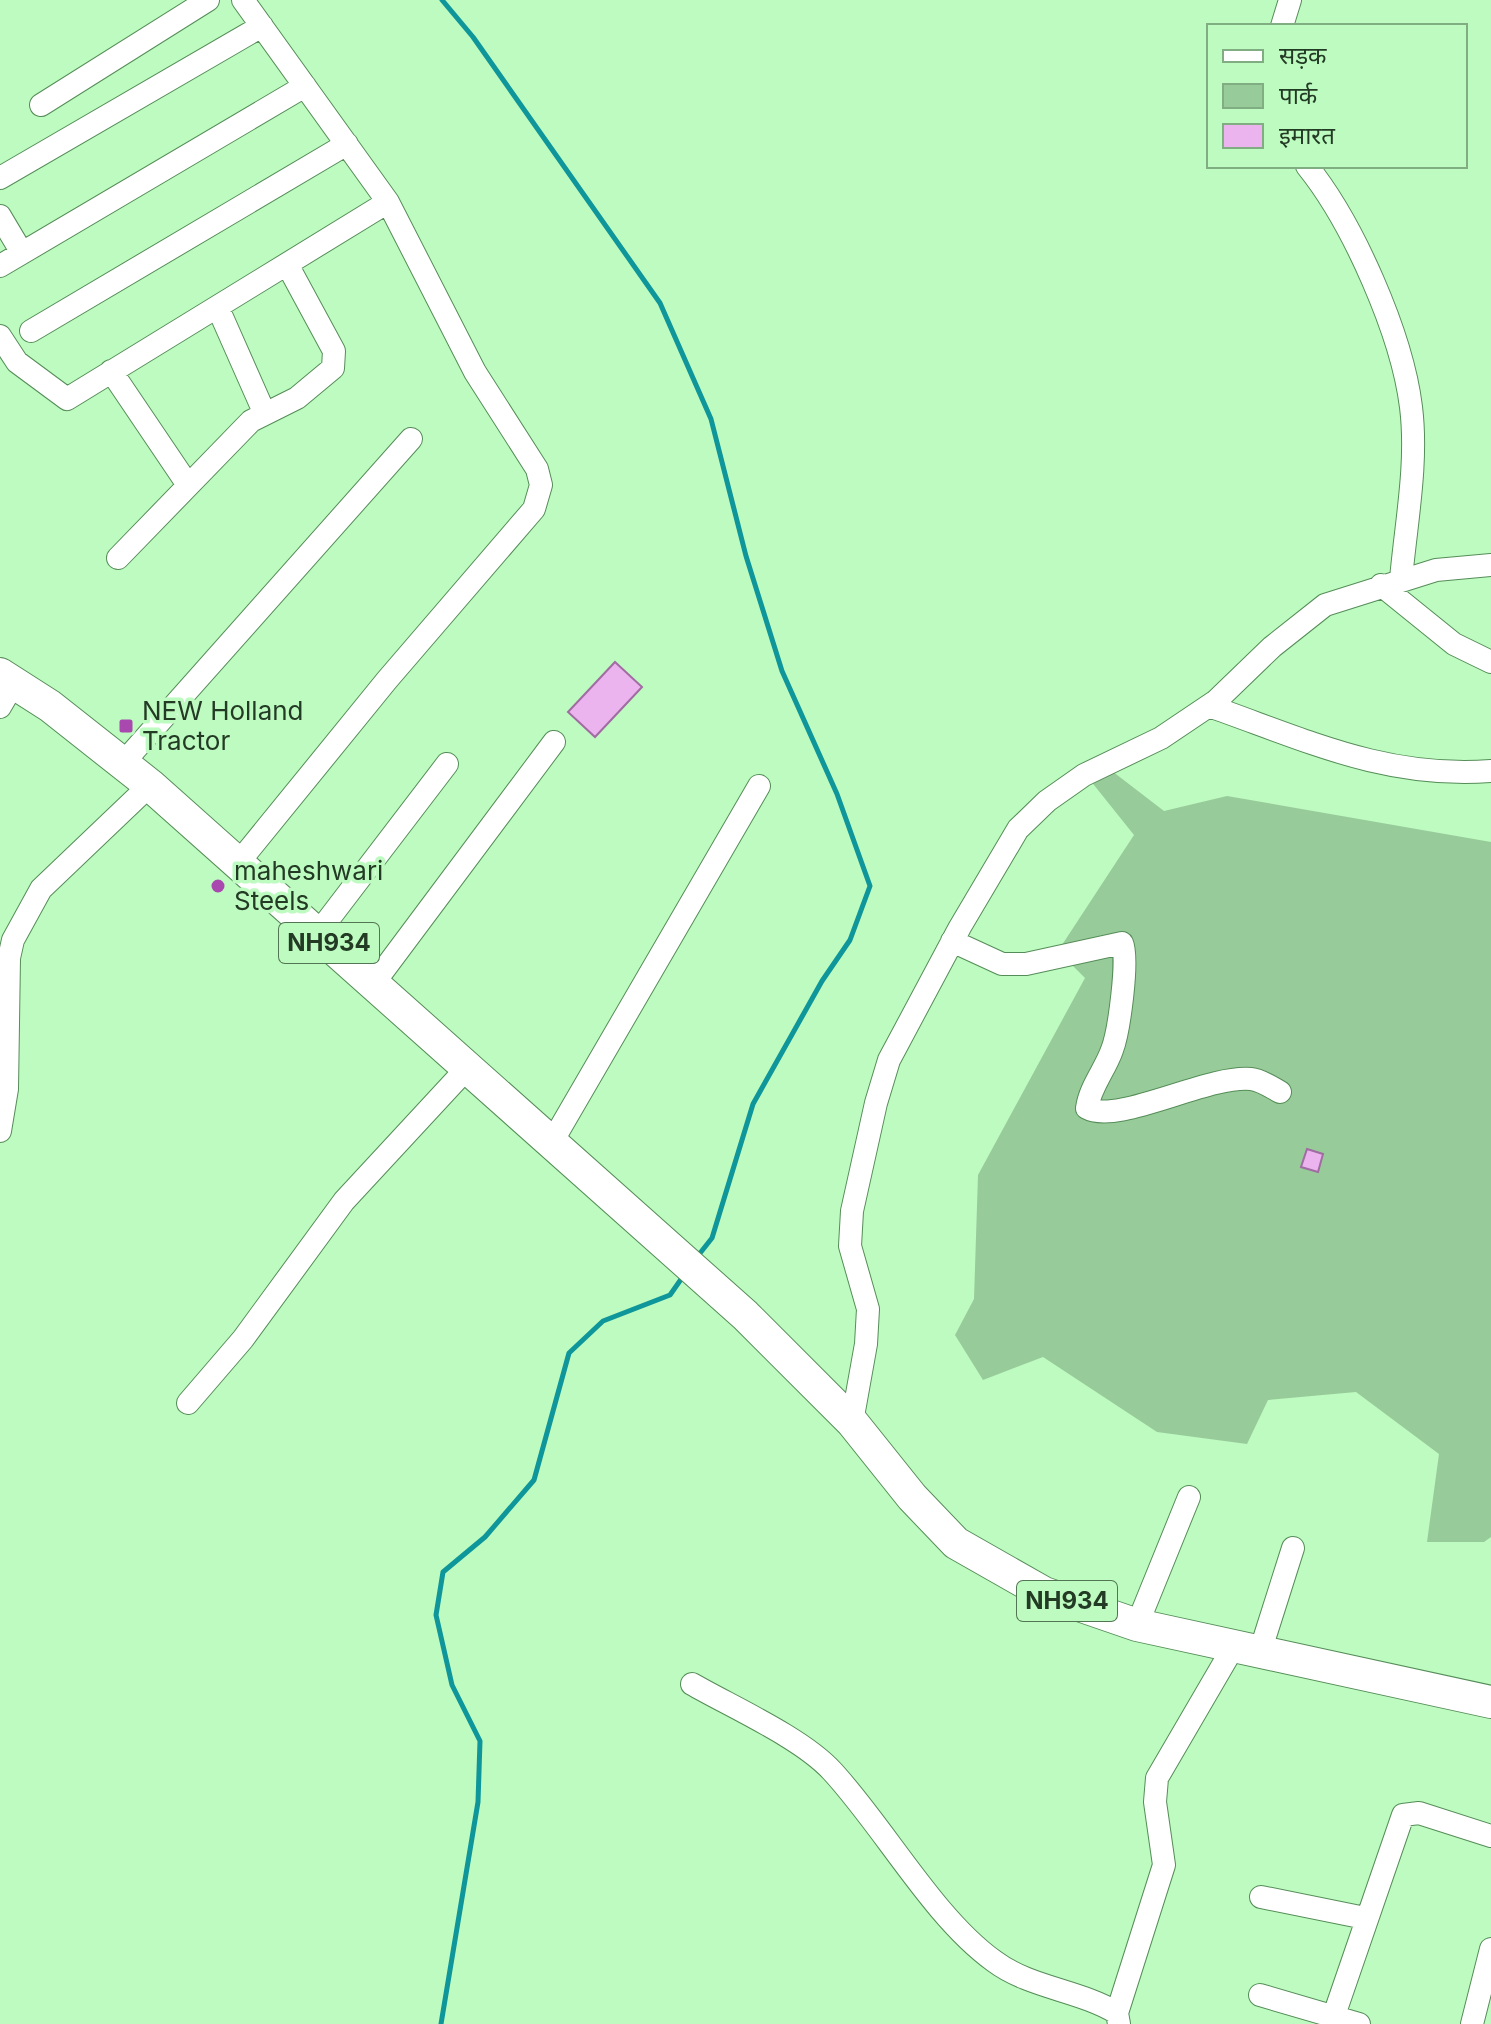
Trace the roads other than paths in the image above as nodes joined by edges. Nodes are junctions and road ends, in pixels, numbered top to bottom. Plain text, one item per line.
1 (208, 0) edge
2 (1290, 0) edge
3 (254, 10) edge
4 (1283, 24) edge
5 (305, 86) junction
6 (41, 105) dead end
7 (347, 144) junction
8 (1308, 168) edge
9 (0, 178) edge
10 (388, 202) junction
11 (0, 216) edge
12 (22, 253) junction
13 (0, 266) edge
14 (288, 266) junction
15 (218, 308) junction
16 (31, 331) dead end
17 (0, 336) edge
18 (111, 371) junction
19 (264, 412) junction
20 (411, 439) dead end
21 (188, 485) junction
22 (118, 558) dead end
23 (1491, 565) edge
24 (1391, 582) junction
25 (1491, 662) edge
26 (5, 688) edge
27 (1209, 706) junction
28 (554, 742) dead end
29 (123, 763) junction
30 (447, 764) dead end
31 (1491, 771) edge
32 (150, 785) junction
33 (759, 786) dead end
34 (239, 862) junction
35 (318, 933) junction
36 (952, 941) junction
37 (374, 983) junction
38 (469, 1066) junction
39 (1280, 1092) dead end
40 (0, 1131) edge
41 (552, 1142) junction
42 (188, 1403) dead end
43 (852, 1422) junction
44 (1189, 1497) dead end
45 (1293, 1548) dead end
46 (1137, 1625) junction
47 (1247, 1649) junction
48 (692, 1684) dead end
49 (1491, 1702) edge
50 (1491, 1836) edge
51 (1261, 1897) dead end
52 (1365, 1918) junction
53 (1491, 1949) edge
54 (1260, 1995) dead end
55 (1484, 2002) edge
56 (1118, 2018) edge
57 (1331, 2020) edge
58 (1359, 2024) edge
59 (1472, 2024) edge

1 - 6 street
2 - 4 street
3 - 5 street
3 - 9 street
5 - 7 street
5 - 12 street
7 - 10 street
7 - 16 street
8 - 24 street
10 - 14 street
10 - 34 street
11 - 12 street
12 - 13 street
14 - 15 street
14 - 19 street
15 - 18 street
15 - 19 street
17 - 18 street
18 - 21 street
19 - 21 street
20 - 29 street
21 - 22 street
23 - 24 street
24 - 25 street
24 - 27 street
26 - 29 highway, NH934
27 - 31 street
27 - 36 street
28 - 37 street
29 - 32 highway, NH934
30 - 35 street
32 - 34 highway, NH934
32 - 40 street
33 - 41 street
34 - 35 highway, NH934
35 - 37 highway, NH934
36 - 39 street
36 - 43 street
37 - 38 highway, NH934
38 - 41 highway, NH934
38 - 42 street
41 - 43 highway, NH934
43 - 46 highway, NH934
44 - 46 street
45 - 47 street
46 - 47 highway, NH934
47 - 49 highway, NH934
47 - 56 street
48 - 56 street
50 - 52 street
51 - 52 street
52 - 57 street
53 - 55 street
54 - 57 street
55 - 59 street
57 - 58 street

